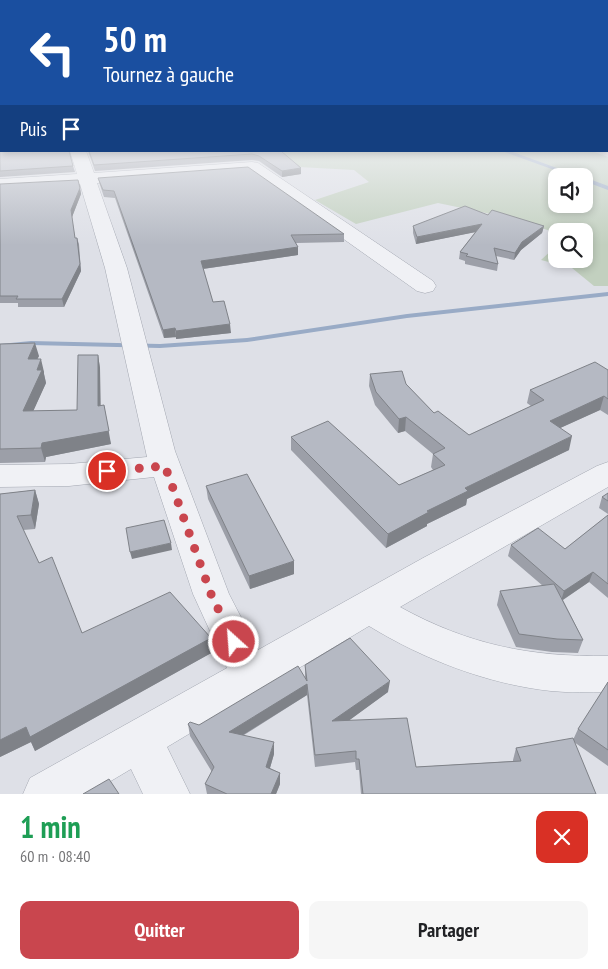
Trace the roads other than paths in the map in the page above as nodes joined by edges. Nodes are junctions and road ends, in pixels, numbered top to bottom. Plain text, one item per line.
1 (82, 170) edge
2 (201, 170) edge
3 (256, 170) edge
4 (84, 177) junction
5 (0, 184) edge
6 (426, 286) dead end
7 (165, 466) junction
8 (608, 473) edge
9 (0, 476) edge
10 (369, 607) junction
11 (608, 674) edge
12 (250, 675) junction
13 (139, 739) junction
14 (46, 794) edge
15 (168, 794) edge

1 - 4 street
2 - 4 street
3 - 6 street
4 - 5 street
4 - 7 street
7 - 9 street
7 - 12 street
8 - 10 street
10 - 11 street
10 - 12 street
12 - 13 street
13 - 14 street
13 - 15 street

